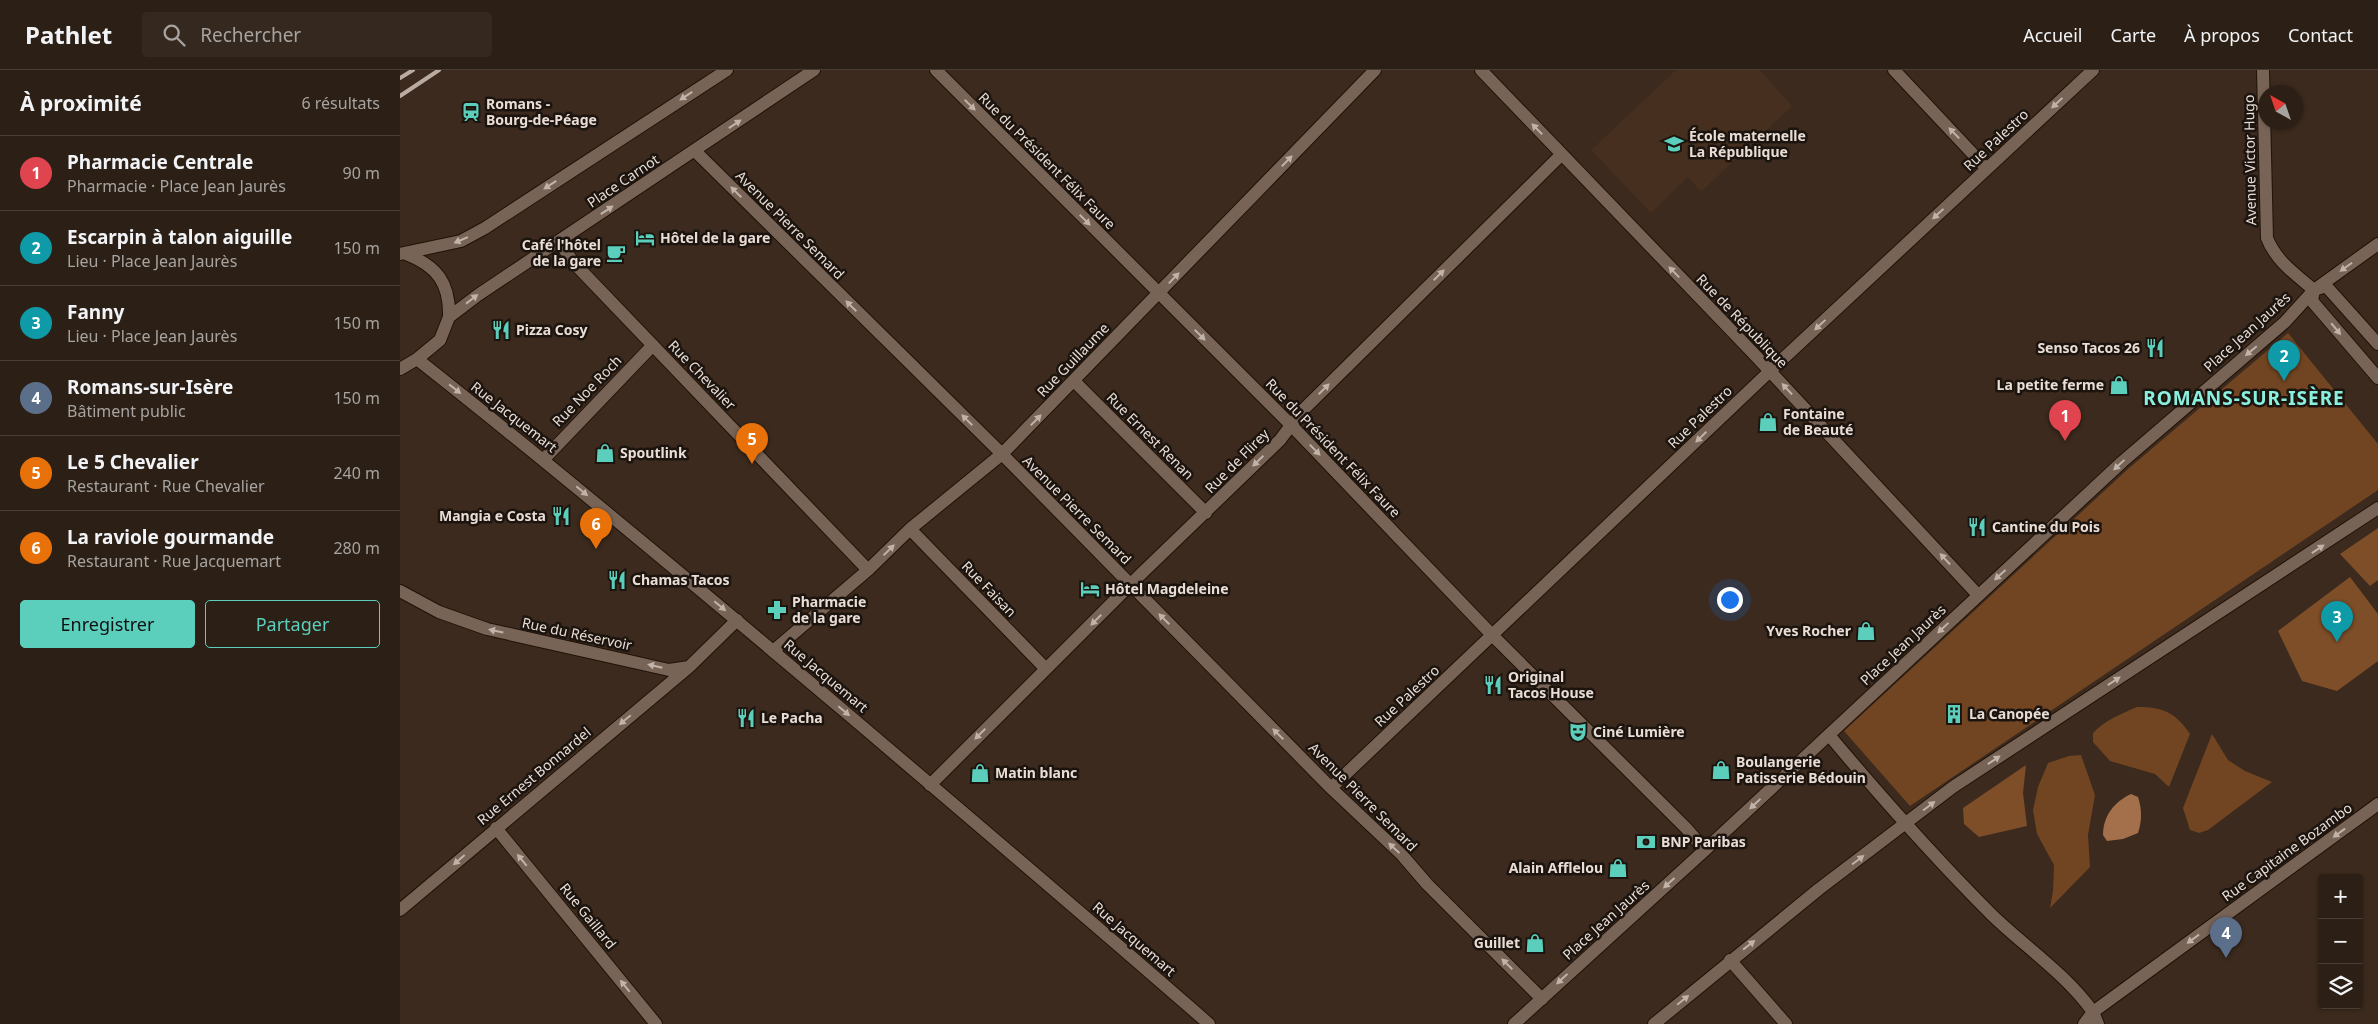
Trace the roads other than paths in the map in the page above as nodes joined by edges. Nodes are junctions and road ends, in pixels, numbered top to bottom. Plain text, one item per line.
1 (727, 70) edge
2 (814, 70) edge
3 (936, 70) edge
4 (1375, 70) edge
5 (1481, 70) edge
6 (1894, 70) edge
7 (2093, 70) edge
8 (2262, 70) edge
9 (695, 151) junction
10 (1561, 155) junction
11 (1987, 169) junction
12 (559, 242) junction
13 (2378, 244) edge
14 (403, 254) edge
15 (2314, 290) junction
16 (1159, 294) junction
17 (449, 317) junction
18 (2378, 344) edge
19 (653, 345) junction
20 (417, 359) junction
21 (400, 369) edge
22 (1770, 371) junction
23 (2378, 378) edge
24 (1074, 381) junction
25 (1290, 425) junction
26 (1002, 454) junction
27 (544, 459) junction
28 (2378, 508) edge
29 (1206, 513) junction
30 (910, 529) junction
31 (868, 570) junction
32 (1130, 585) junction
33 (400, 591) edge
34 (1978, 595) junction
35 (737, 620) junction
36 (1493, 636) junction
37 (773, 651) junction
38 (689, 666) junction
39 (1046, 669) junction
40 (1829, 735) junction
41 (930, 784) junction
42 (1331, 788) junction
43 (2378, 804) edge
44 (1905, 824) junction
45 (496, 828) junction
46 (1705, 850) junction
47 (400, 910) edge
48 (1730, 960) junction
49 (1542, 999) junction
50 (2095, 1018) edge
51 (656, 1024) edge
52 (1209, 1024) edge
53 (1514, 1024) edge
54 (1654, 1024) edge
55 (1786, 1024) edge
56 (2084, 1024) edge

1 -> 14 street
9 -> 2 street, Place Carnot
3 -> 16 street, Rue du Président Félix Faure
16 -> 4 street, Rue Guillaume
10 -> 5 street, Rue de République
11 -> 6 street
7 -> 11 street, Rue Palestro
8 - 15 street, Avenue Victor Hugo
12 -> 9 street, Place Carnot
26 -> 9 street, Avenue Pierre Semard
22 -> 10 street, Rue de République
25 -> 10 street, Rue de Flirey
11 -> 22 street, Rue Palestro
17 -> 12 street, Place Carnot
12 - 19 street, Rue Chevalier
13 -> 15 street, Place Jean Jaurès
14 - 17 street
15 - 18 street
15 -> 23 street, Place Jean Jaurès
15 -> 34 street, Place Jean Jaurès
16 - 24 street, Rue Guillaume
16 -> 25 street, Rue du Président Félix Faure
17 - 20 street
19 - 27 street, Rue Noe Roch
19 - 31 street, Rue Chevalier
20 - 21 street
20 -> 27 street, Rue Jacquemart
34 -> 22 street, Rue de République
22 -> 36 street, Rue Palestro
26 -> 24 street, Rue Guillaume
24 - 29 street, Rue Ernest Renan
25 -> 29 street, Rue de Flirey
25 -> 36 street, Rue du Président Félix Faure
26 - 30 street, Rue Guillaume
26 - 32 street, Avenue Pierre Semard
27 -> 35 street, Rue Jacquemart
44 -> 28 street
29 - 32 street, Rue de Flirey
31 -> 30 street, Rue Guillaume
30 - 39 street, Rue Faisan
31 - 37 street, Rue Guillaume
32 -> 39 street, Rue de Flirey
42 -> 32 street, Avenue Pierre Semard
38 -> 33 street, Rue du Réservoir
34 -> 40 street, Place Jean Jaurès
35 - 37 street, Rue Jacquemart
35 - 38 street
36 - 42 street, Rue Palestro
36 - 46 street, Rue du Président Félix Faure
37 -> 41 street, Rue Jacquemart
38 -> 45 street, Rue Ernest Bonnardel
39 -> 41 street, Rue de Flirey
40 - 44 street
40 -> 46 street, Place Jean Jaurès
41 - 52 street, Rue Jacquemart
49 -> 42 street, Avenue Pierre Semard
43 -> 50 street, Rue Capitaine Bozambo
48 -> 44 street
44 - 50 street
45 -> 47 street, Rue Ernest Bonnardel
51 -> 45 street, Rue Gaillard
46 -> 49 street, Place Jean Jaurès
54 -> 48 street
48 - 55 street
49 - 53 street, Place Jean Jaurès
50 - 56 street, Rue Capitaine Bozambo

